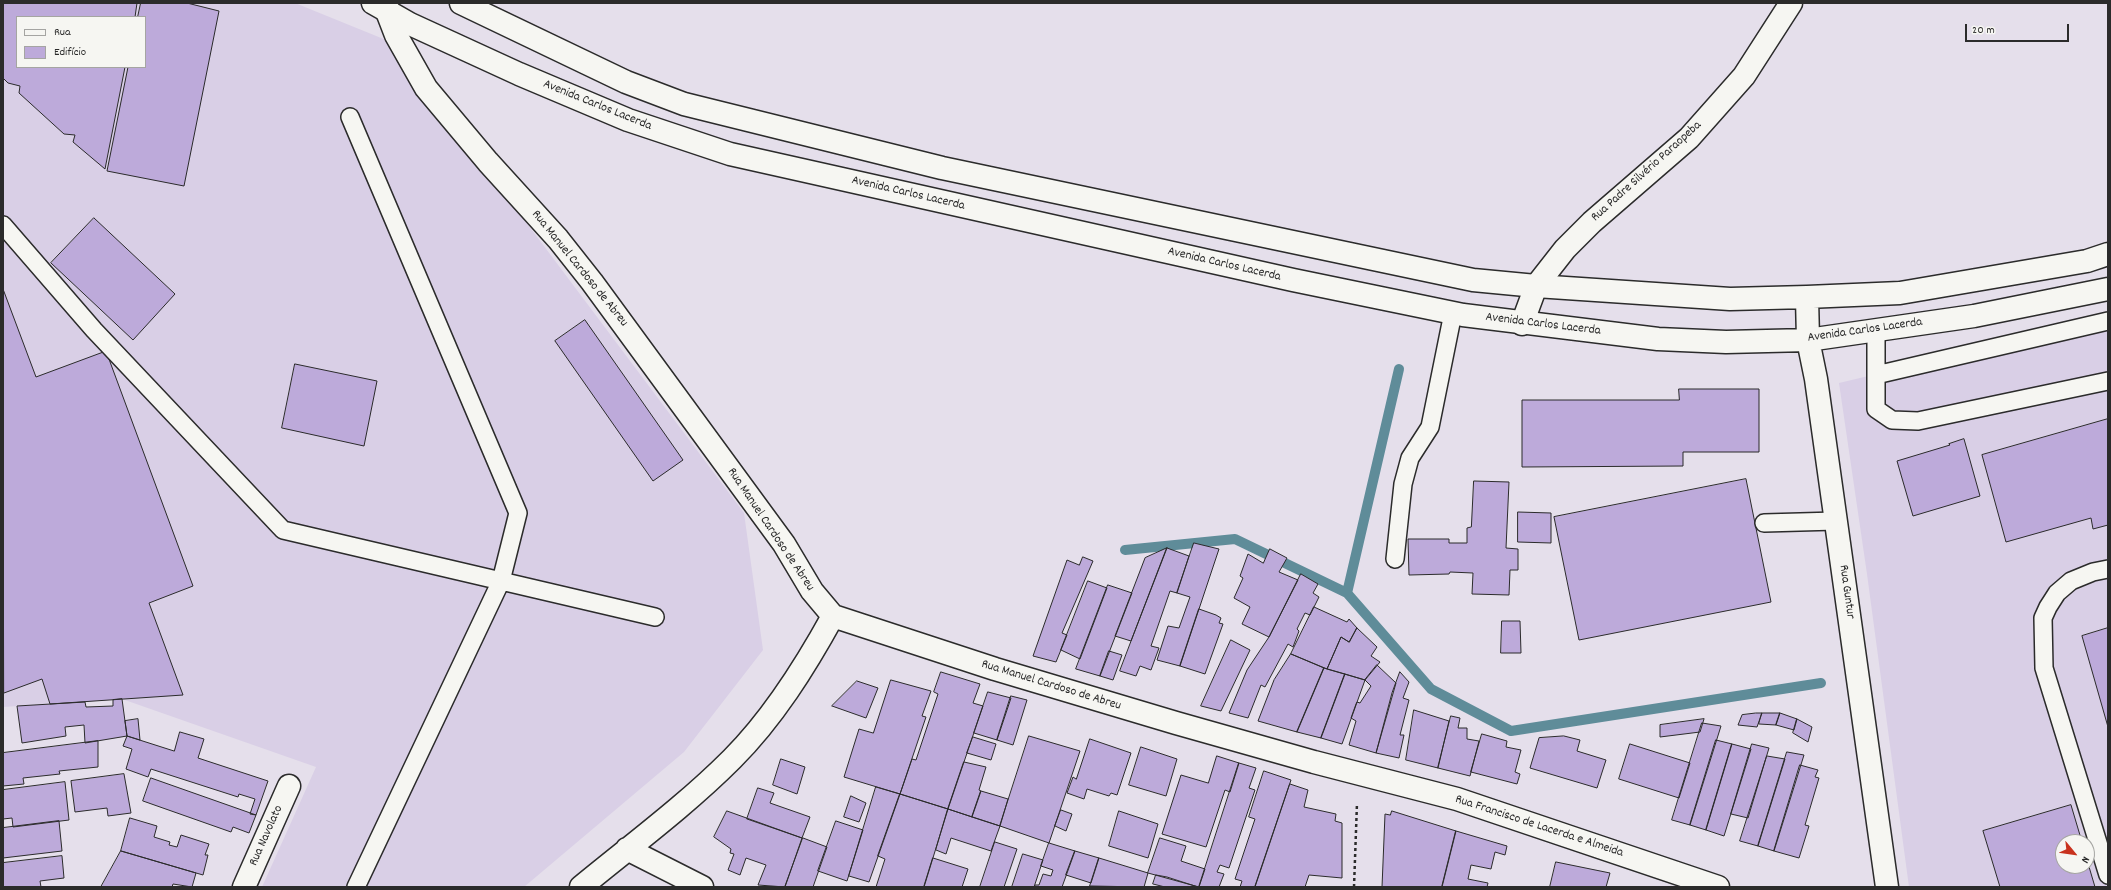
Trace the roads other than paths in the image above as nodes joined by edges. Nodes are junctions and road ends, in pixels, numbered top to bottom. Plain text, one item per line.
1 (461, 3) edge
2 (1791, 3) edge
3 (382, 5) edge
4 (350, 117) dead end
5 (3, 225) edge
6 (2108, 254) edge
7 (1536, 286) junction
8 (2108, 289) edge
9 (1807, 297) junction
10 (1453, 313) junction
11 (2108, 321) edge
12 (1522, 324) junction
13 (1876, 331) junction
14 (1808, 340) junction
15 (1876, 375) junction
16 (2108, 381) edge
17 (1836, 521) junction
18 (1764, 523) dead end
19 (1395, 559) dead end
20 (2108, 569) edge
21 (501, 581) junction
22 (833, 616) junction
23 (655, 617) dead end
24 (1358, 773) joint
25 (289, 786) dead end
26 (627, 849) junction
27 (2108, 875) edge
28 (244, 887) edge
29 (356, 887) edge
30 (581, 887) edge
31 (702, 887) edge
32 (1718, 887) edge
33 (1887, 887) edge

1 - 7 main road
2 - 7 main road, Rua Padre Silvério Paraopeba
3 - 10 main road, Avenida Carlos Lacerda
3 - 22 main road, Rua Manuel Cardoso de Abreu
4 - 21 lane
5 - 21 lane
6 - 9 main road
7 - 9 main road
7 - 12 main road, Rua Padre Silvério Paraopeba
8 - 13 main road, Avenida Carlos Lacerda
9 - 14 main road, Rua Guntur
10 - 12 main road, Avenida Carlos Lacerda
10 - 19 lane
11 - 15 lane
12 - 14 main road, Avenida Carlos Lacerda
13 - 14 main road, Avenida Carlos Lacerda
13 - 15 lane
14 - 17 main road, Rua Guntur
15 - 16 lane
17 - 18 lane
17 - 33 main road, Rua Guntur
20 - 27 lane
21 - 23 lane
21 - 29 lane
22 - 24 main road, Rua Manuel Cardoso de Abreu
22 - 26 main road
24 - 32 main road, Rua Francisco de Lacerda e Almeida
25 - 28 main road, Rua Navolato
26 - 30 main road
26 - 31 main road

